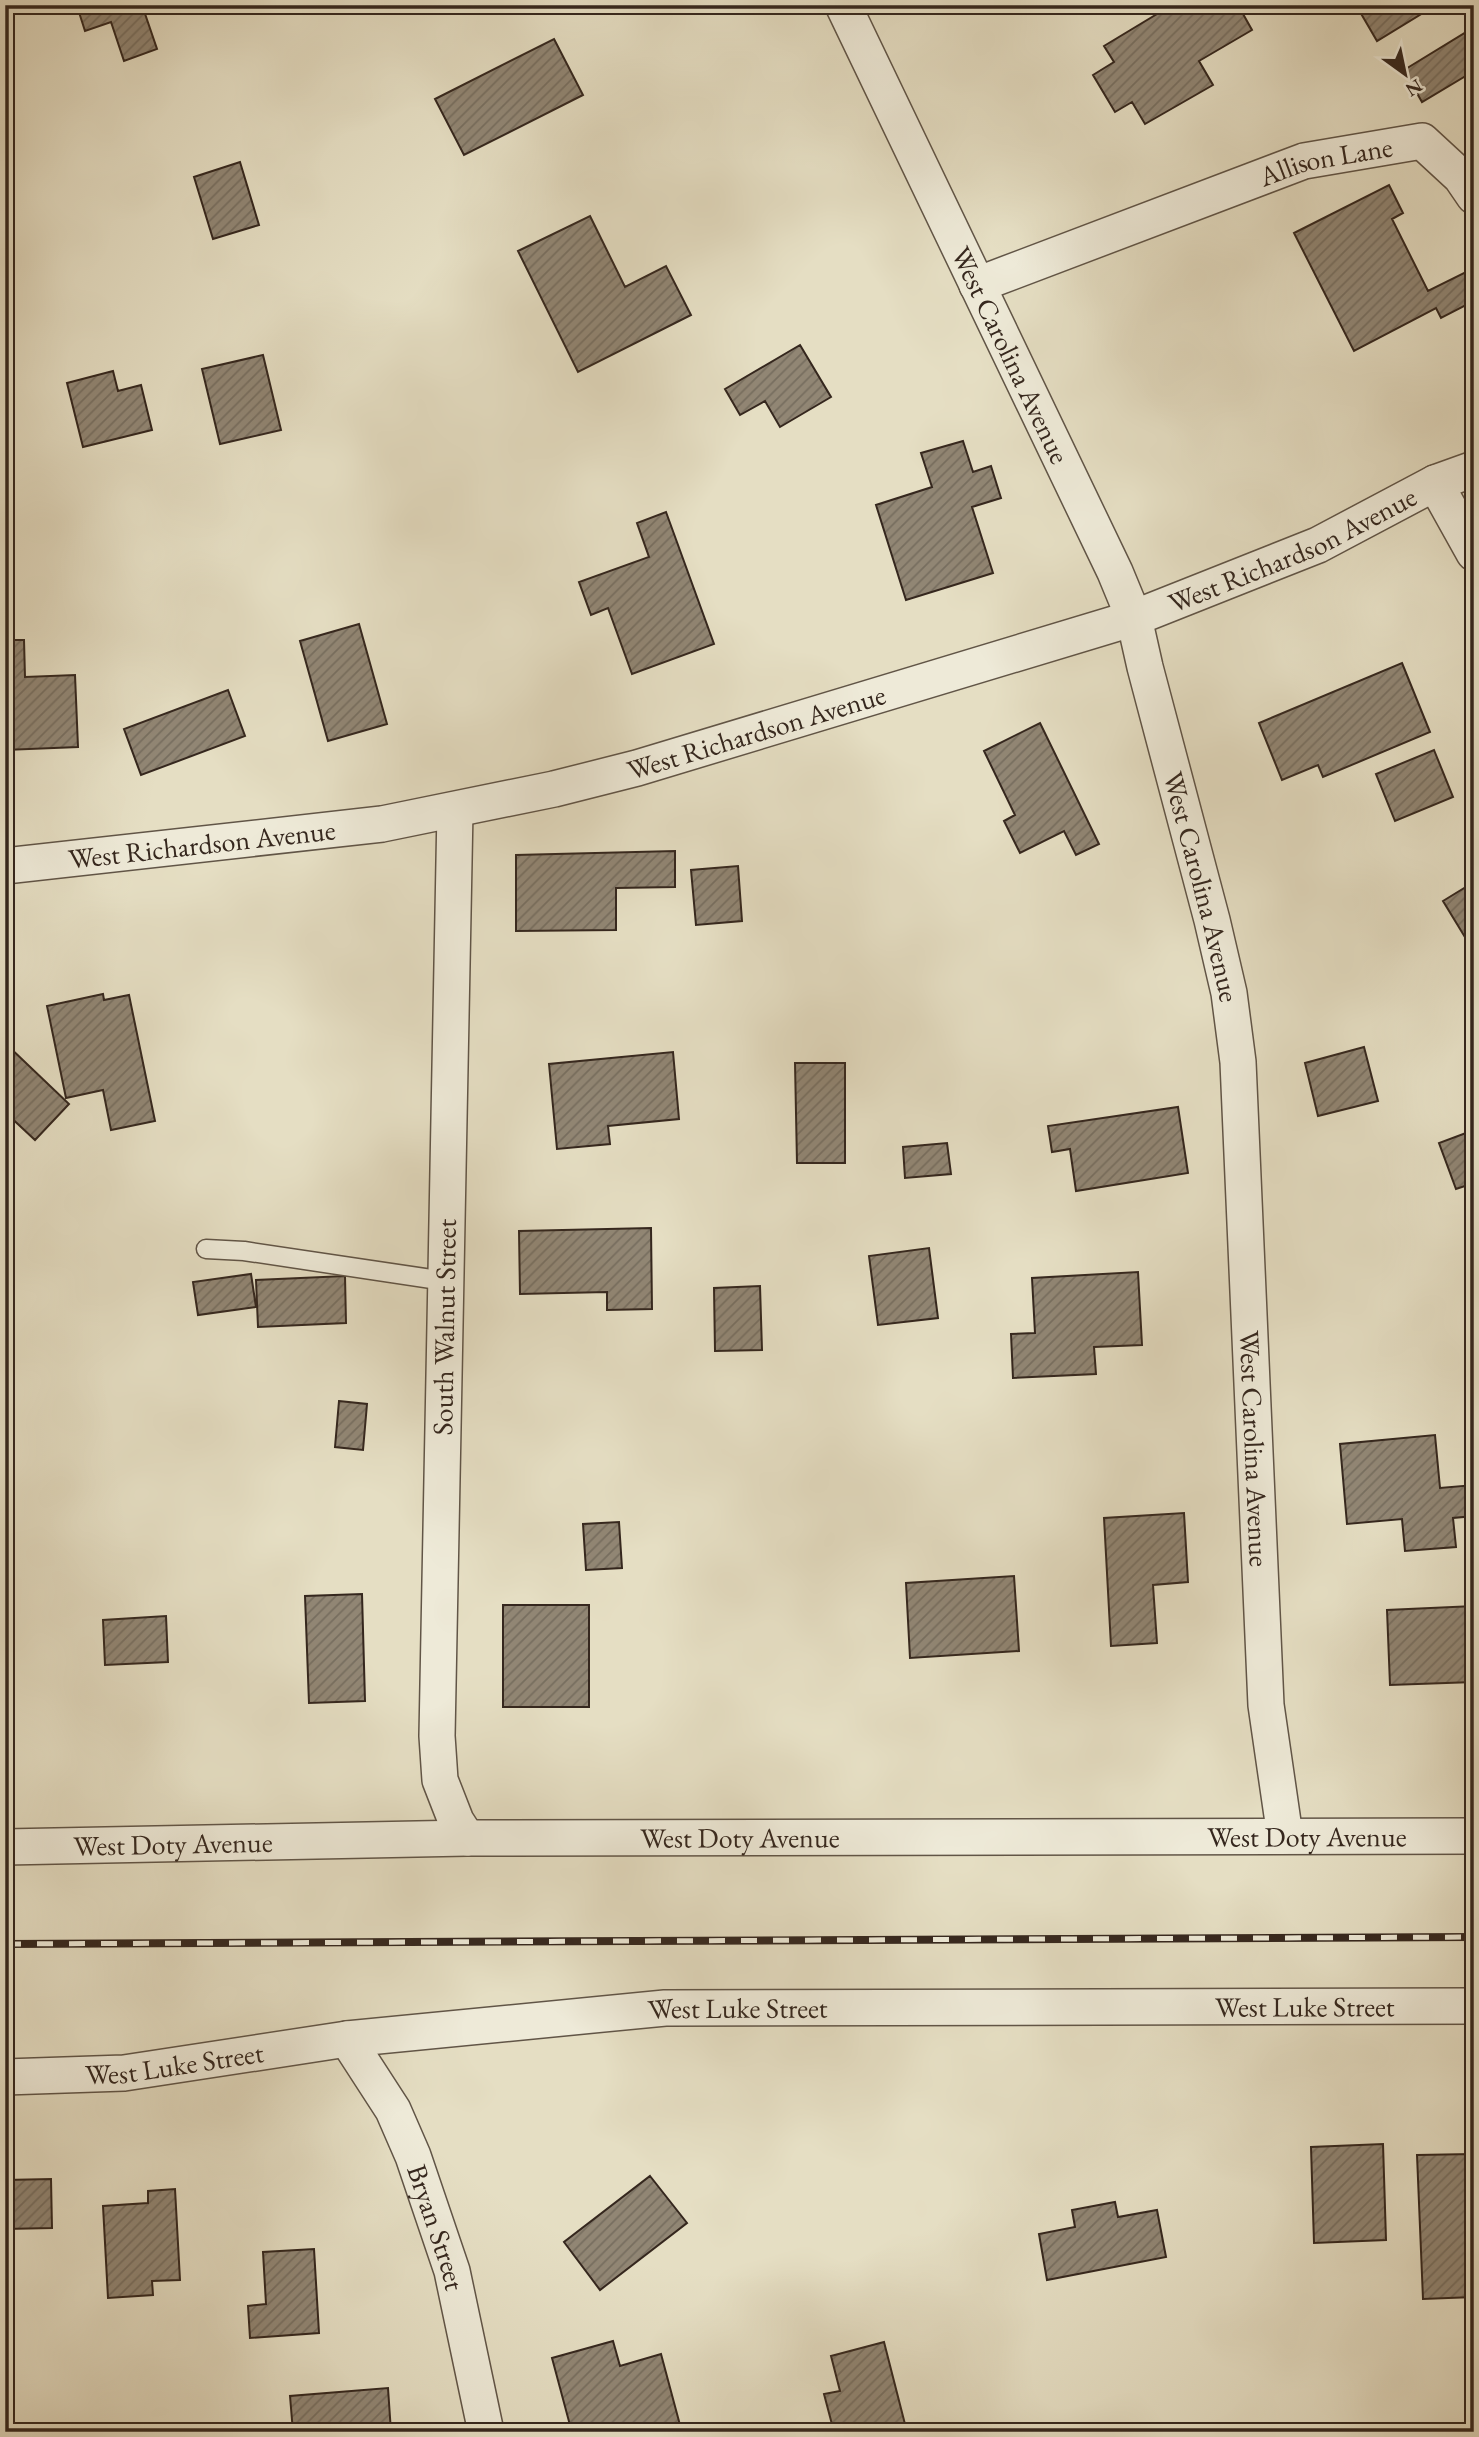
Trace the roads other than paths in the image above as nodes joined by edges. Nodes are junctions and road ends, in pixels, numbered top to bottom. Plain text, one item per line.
1 (843, 5) edge
2 (1474, 196) edge
3 (977, 285) junction
4 (1474, 470) edge
5 (1435, 484) junction
6 (1474, 554) edge
7 (1134, 618) junction
8 (455, 810) junction
9 (5, 866) edge
10 (206, 1249) dead end
11 (444, 1281) junction
12 (1285, 1836) junction
13 (1474, 1836) edge
14 (467, 1838) junction
15 (5, 1847) edge
16 (1474, 2006) edge
17 (346, 2039) junction
18 (5, 2077) edge
19 (486, 2432) edge

1 - 3 street, West Carolina Avenue
2 - 3 street, Allison Lane
3 - 7 street, West Carolina Avenue
4 - 5 street, West Richardson Avenue
5 - 6 street
5 - 7 street, West Richardson Avenue
7 - 8 street, West Richardson Avenue
7 - 12 street, West Carolina Avenue
8 - 9 street, West Richardson Avenue
8 - 11 street, South Walnut Street
10 - 11 lane
11 - 14 street, South Walnut Street
12 - 13 street, West Doty Avenue
12 - 14 street, West Doty Avenue
14 - 15 street, West Doty Avenue
16 - 17 street, West Luke Street
17 - 18 street, West Luke Street
17 - 19 street, Bryan Street

